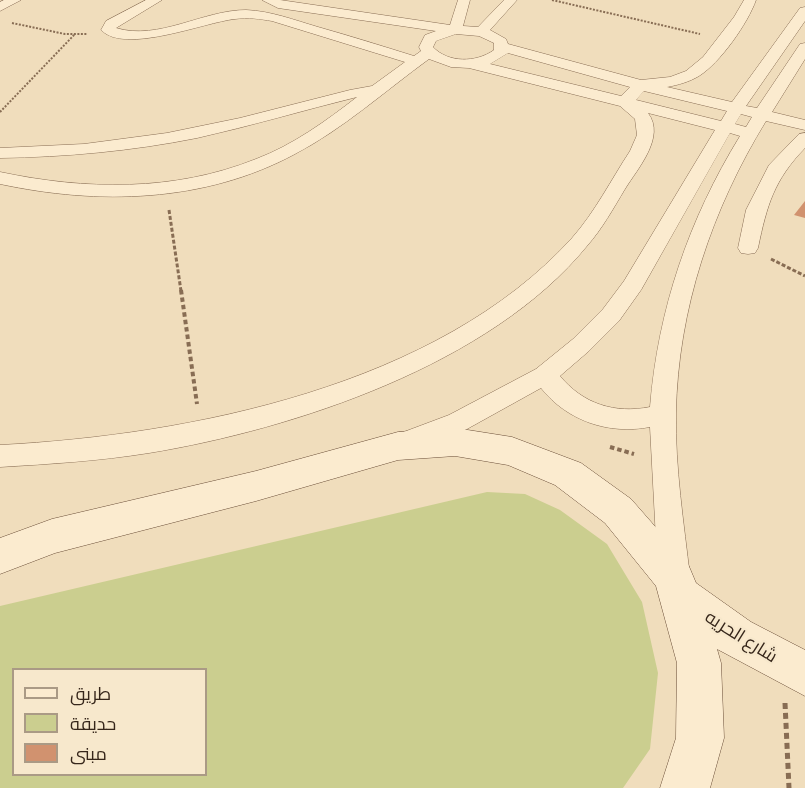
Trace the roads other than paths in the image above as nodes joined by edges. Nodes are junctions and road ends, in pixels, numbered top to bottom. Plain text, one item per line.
1 (15, 0) edge
2 (156, 0) edge
3 (268, 0) edge
4 (464, 0) edge
5 (511, 0) edge
6 (750, 0) edge
7 (294, 5) junction
8 (0, 7) edge
9 (805, 11) edge
10 (275, 18) junction
11 (456, 30) junction
12 (481, 32) junction
13 (503, 47) junction
14 (805, 47) edge
15 (422, 57) junction
16 (467, 63) junction
17 (380, 87) junction
18 (633, 93) junction
19 (296, 106) junction
20 (735, 110) junction
21 (805, 110) edge
22 (761, 116) junction
23 (328, 124) junction
24 (805, 125) edge
25 (805, 138) edge
26 (0, 153) edge
27 (48, 153) junction
28 (0, 178) edge
29 (27, 183) junction
30 (748, 248) road end
31 (545, 375) junction
32 (663, 414) junction
33 (398, 446) junction
34 (0, 456) edge
35 (52, 536) junction
36 (0, 542) edge
37 (0, 556) edge
38 (676, 586) junction
39 (794, 668) edge
40 (685, 788) edge

1 - 8 street
2 - 10 street
3 - 7 street
4 - 11 street
5 - 12 street
6 - 18 street
7 - 10 street
7 - 11 street
9 - 20 street
10 - 15 street
11 - 12 street
11 - 15 street
12 - 13 street
13 - 16 street
13 - 18 street
14 - 22 street
15 - 16 street
15 - 17 street
16 - 18 street
17 - 19 street
17 - 23 street
18 - 20 street
18 - 20 street
18 - 34 street
19 - 23 street
19 - 27 street
20 - 22 street
20 - 22 street
20 - 31 street
21 - 22 street
22 - 24 street
22 - 32 street
23 - 29 street
25 - 30 street
26 - 27 street
27 - 29 street
28 - 29 street
31 - 32 street
31 - 33 street
32 - 38 street
33 - 35 main road
33 - 38 main road
35 - 36 street
35 - 37 main road
38 - 39 main road, شارع الحريه
38 - 40 main road

